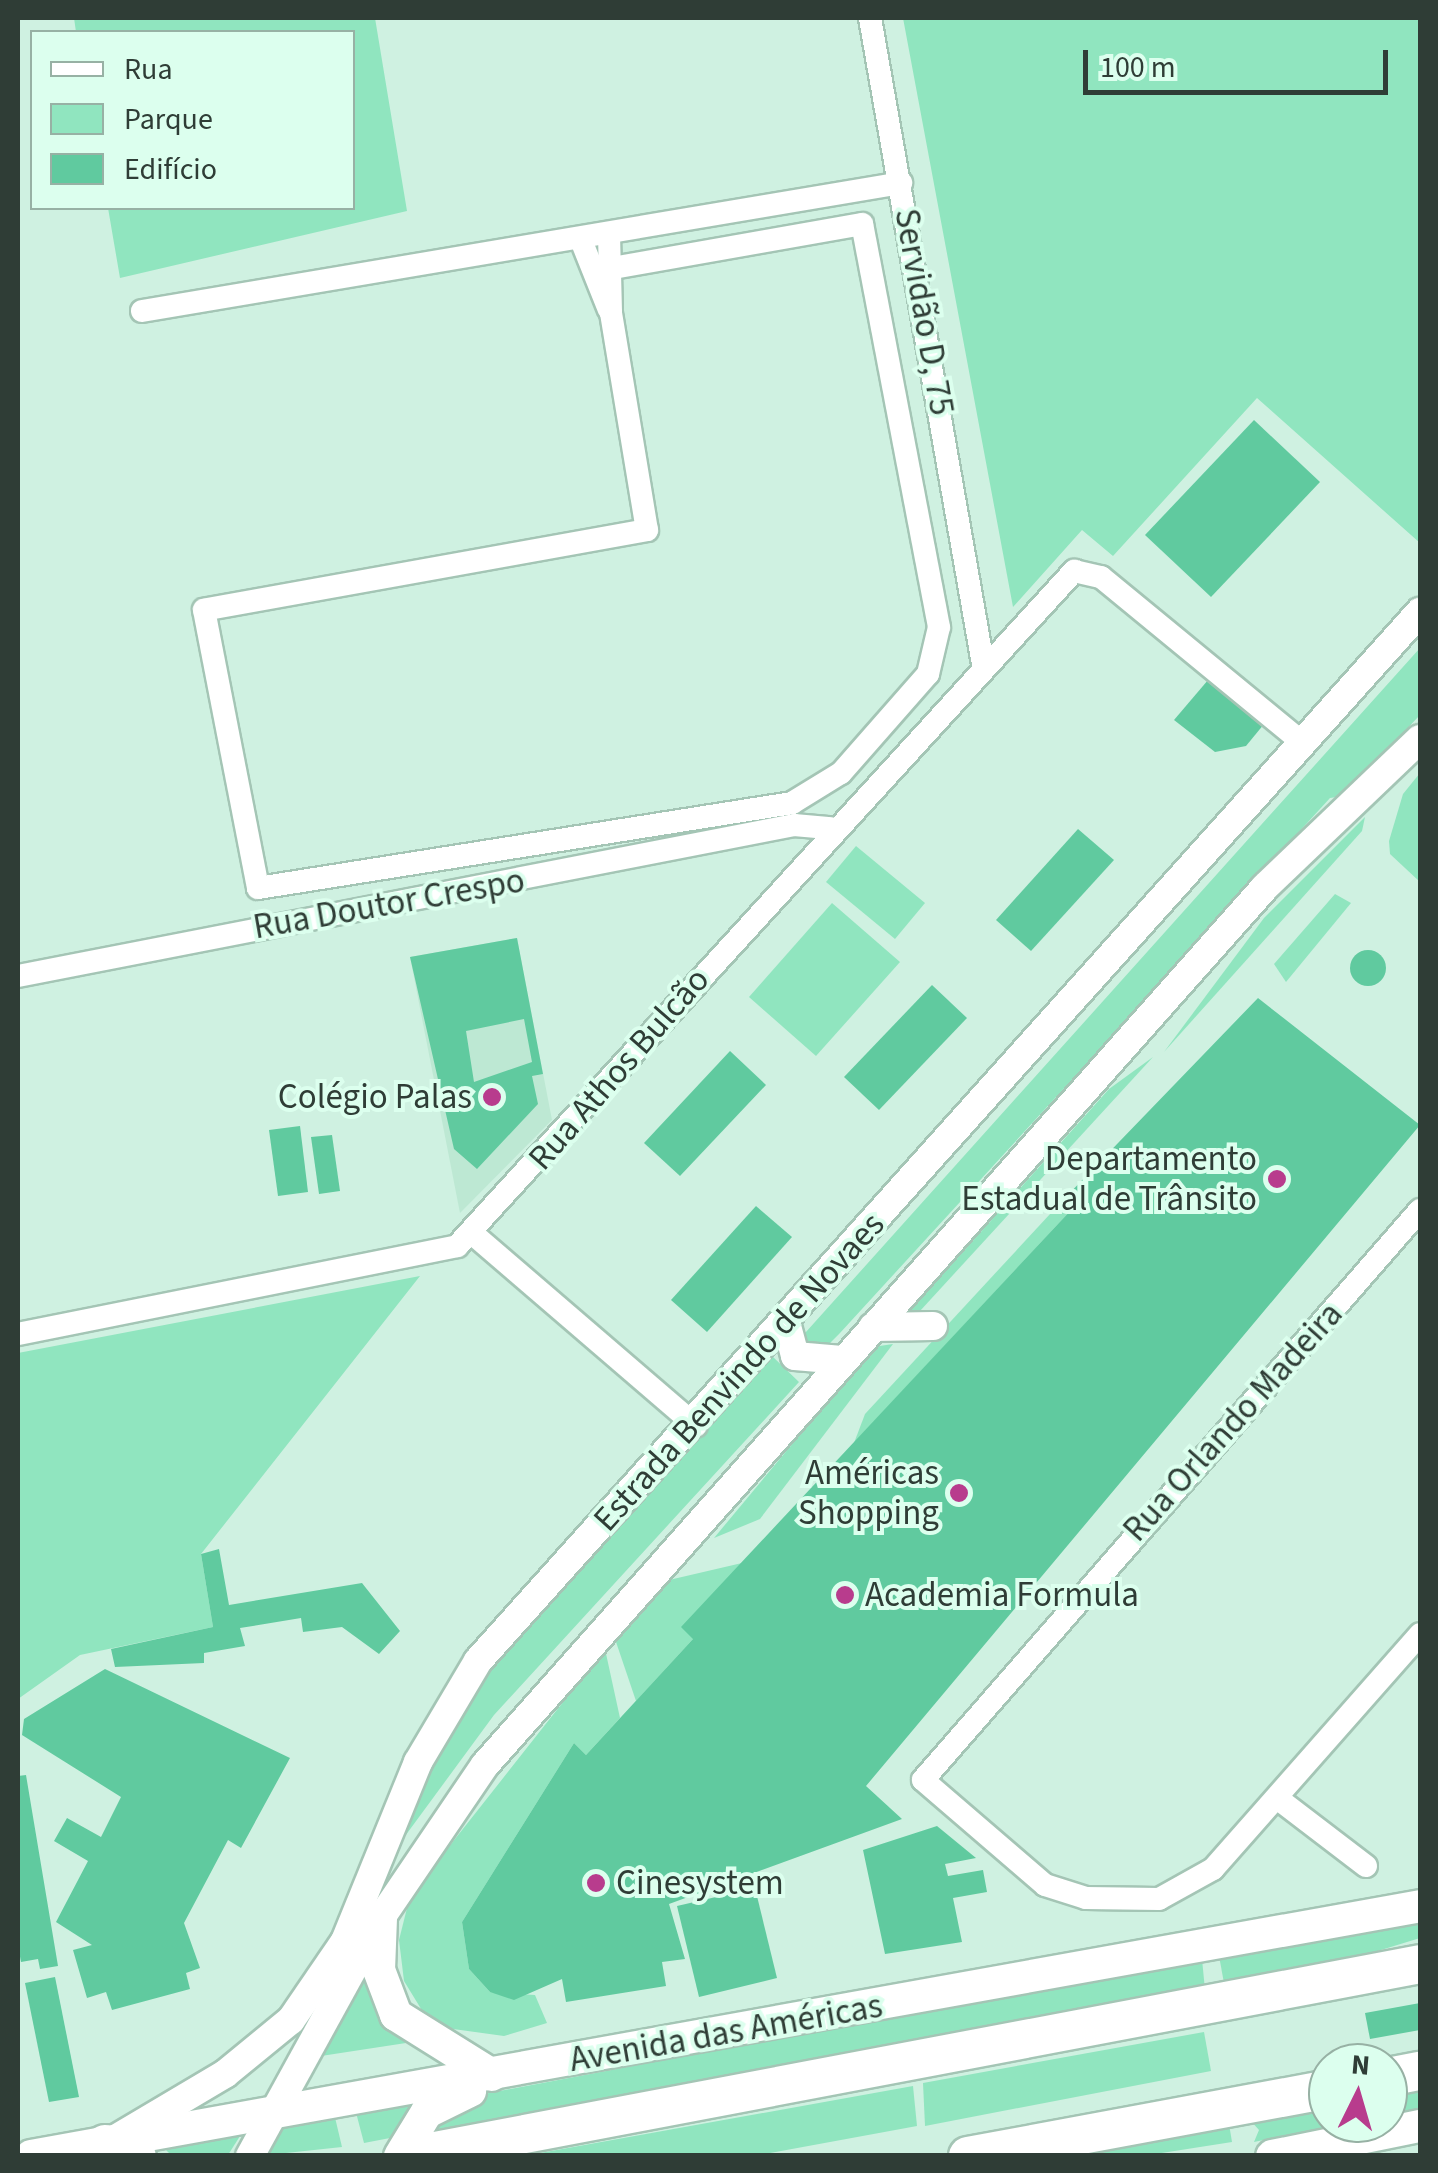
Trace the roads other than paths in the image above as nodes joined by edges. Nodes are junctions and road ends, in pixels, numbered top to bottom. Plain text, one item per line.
1 (870, 18) edge
2 (901, 183) junction
3 (608, 235) junction
4 (582, 240) junction
5 (613, 268) junction
6 (142, 312) dead end
7 (610, 313) junction
8 (977, 606) junction
9 (1420, 612) edge
10 (1007, 637) junction
11 (983, 664) junction
12 (1420, 739) edge
13 (1301, 741) junction
14 (831, 828) junction
15 (762, 838) junction
16 (812, 851) junction
17 (18, 976) edge
18 (1420, 1210) edge
19 (473, 1234) junction
20 (787, 1326) junction
21 (933, 1326) dead end
22 (873, 1327) junction
23 (18, 1334) edge
24 (842, 1360) junction
25 (696, 1426) junction
26 (1420, 1634) edge
27 (1276, 1798) junction
28 (1366, 1866) dead end
29 (1420, 1906) edge
30 (381, 1918) junction
31 (1420, 1964) edge
32 (672, 2044) junction
33 (492, 2076) junction
34 (1308, 2093) edge
35 (274, 2112) junction
36 (1420, 2126) edge
37 (121, 2150) edge
38 (31, 2156) edge
39 (250, 2156) edge
40 (400, 2156) edge
41 (410, 2156) edge
42 (968, 2156) edge
43 (1272, 2156) edge

1 - 2 street, Servidão D, 75
2 - 3 street
2 - 8 street, Servidão D, 75
3 - 4 street
3 - 5 street
4 - 6 street
4 - 7 street
5 - 7 street
5 - 7 street
8 - 10 street
8 - 11 street, Servidão D, 75
9 - 13 street, Estrada Benvindo de Novaes
10 - 11 street, Rua Athos Bulcão
10 - 13 street, Rua Athos Bulcão
11 - 14 street, Rua Athos Bulcão
12 - 22 street, Estrada Benvindo de Novaes
13 - 20 street, Estrada Benvindo de Novaes
14 - 15 street, Rua Doutor Crespo
14 - 16 street, Rua Athos Bulcão
15 - 16 street, Rua Doutor Crespo
15 - 17 street, Rua Doutor Crespo
16 - 19 street, Rua Athos Bulcão
18 - 27 street, Rua Orlando Madeira
19 - 23 street, Rua Athos Bulcão
19 - 25 street
20 - 24 street
20 - 25 street, Estrada Benvindo de Novaes
21 - 22 street
22 - 24 street, Estrada Benvindo de Novaes
24 - 30 street, Estrada Benvindo de Novaes
25 - 37 street, Estrada Benvindo de Novaes
26 - 27 street
27 - 28 street
29 - 32 main road, Avenida das Américas
30 - 33 main road
30 - 35 street, Estrada Benvindo de Novaes
31 - 41 highway, Avenida das Américas
32 - 33 main road, Avenida das Américas
32 - 40 main road
33 - 35 main road, Avenida das Américas
34 - 42 highway
35 - 37 main road, Avenida das Américas
35 - 39 street, Estrada Benvindo de Novaes
36 - 43 main road
37 - 38 main road, Avenida das Américas

